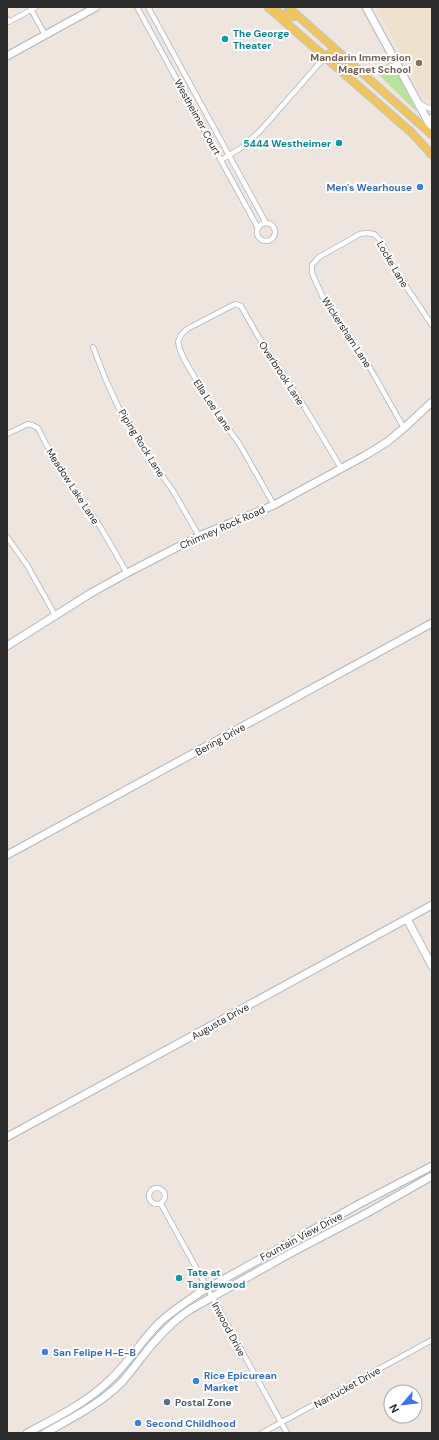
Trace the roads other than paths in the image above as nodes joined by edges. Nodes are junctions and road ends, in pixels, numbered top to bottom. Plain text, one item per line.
1 (96, 7) edge
2 (137, 7) edge
3 (148, 7) edge
4 (288, 7) edge
5 (366, 7) edge
6 (34, 8) edge
7 (269, 8) edge
8 (297, 15) junction
9 (7, 19) edge
10 (45, 35) junction
11 (172, 51) junction
12 (7, 56) edge
13 (164, 56) junction
14 (325, 57) junction
15 (356, 68) junction
16 (418, 101) junction
17 (432, 109) edge
18 (432, 116) edge
19 (431, 127) edge
20 (432, 134) edge
21 (432, 155) edge
22 (229, 156) junction
23 (221, 160) junction
24 (266, 223) junction
25 (258, 228) junction
26 (340, 245) joint
27 (211, 316) joint
28 (432, 325) edge
29 (93, 347) dead end
30 (432, 402) edge
31 (404, 428) junction
32 (7, 434) edge
33 (341, 468) junction
34 (274, 504) junction
35 (198, 536) junction
36 (7, 537) edge
37 (127, 573) junction
38 (55, 615) junction
39 (432, 623) edge
40 (7, 646) edge
41 (7, 855) edge
42 (432, 905) edge
43 (407, 919) junction
44 (432, 966) edge
45 (7, 1137) edge
46 (432, 1166) edge
47 (432, 1176) edge
48 (388, 1190) junction
49 (392, 1198) junction
50 (161, 1204) dead end
51 (335, 1219) junction
52 (340, 1227) junction
53 (282, 1247) junction
54 (287, 1255) junction
55 (207, 1288) junction
56 (212, 1297) junction
57 (432, 1340) edge
58 (134, 1352) junction
59 (141, 1358) junction
60 (99, 1389) junction
61 (104, 1397) junction
62 (281, 1423) junction
63 (27, 1433) edge
64 (45, 1433) edge
65 (262, 1433) edge
66 (287, 1433) edge

1 - 10 main road
2 - 13 street, Westheimer Court
3 - 11 street, Westheimer Court
4 - 8 main road
5 - 16 main road
6 - 9 street
6 - 10 street
7 - 8 main road
7 - 14 main road
8 - 15 main road
10 - 12 main road
11 - 13 street
11 - 22 street, Westheimer Court
13 - 23 street, Westheimer Court
14 - 15 main road
14 - 21 main road
14 - 22 street
15 - 20 main road
16 - 17 street
16 - 19 main road
18 - 19 street
22 - 23 street
22 - 24 street, Westheimer Court
23 - 25 street, Westheimer Court
24 - 25 street
24 - 25 street, Westheimer Court
26 - 28 street, Locke Lane
26 - 31 street, Wickersham Lane
27 - 33 street, Overbrook Lane
27 - 34 street, Ella Lee Lane
29 - 35 street, Piping Rock Lane
30 - 31 main road, Chimney Rock Road
31 - 33 main road, Chimney Rock Road
32 - 37 street, Meadow Lake Lane
33 - 34 main road, Chimney Rock Road
34 - 35 main road, Chimney Rock Road
35 - 37 main road, Chimney Rock Road
36 - 38 street
37 - 38 main road, Chimney Rock Road
38 - 40 main road, Chimney Rock Road
39 - 41 main road, Bering Drive
42 - 43 main road, Augusta Drive
43 - 44 main road
43 - 45 main road, Augusta Drive
46 - 48 main road, Fountain View Drive
47 - 49 main road, Fountain View Drive
48 - 49 main road
48 - 51 main road, Fountain View Drive
49 - 52 main road, Fountain View Drive
50 - 55 street, Inwood Drive
51 - 52 main road
51 - 53 main road, Fountain View Drive
52 - 54 main road, Fountain View Drive
53 - 54 main road
53 - 55 main road, Fountain View Drive
54 - 56 main road, Fountain View Drive
55 - 56 street, Inwood Drive
55 - 58 main road, Fountain View Drive
56 - 59 main road, Fountain View Drive
56 - 62 street, Inwood Drive
57 - 62 street, Nantucket Drive
58 - 59 main road
58 - 60 main road, Fountain View Drive
59 - 61 main road, Fountain View Drive
60 - 61 main road
60 - 63 main road, Fountain View Drive
61 - 64 main road, Fountain View Drive
62 - 65 street, Nantucket Drive
62 - 66 street, Inwood Drive

